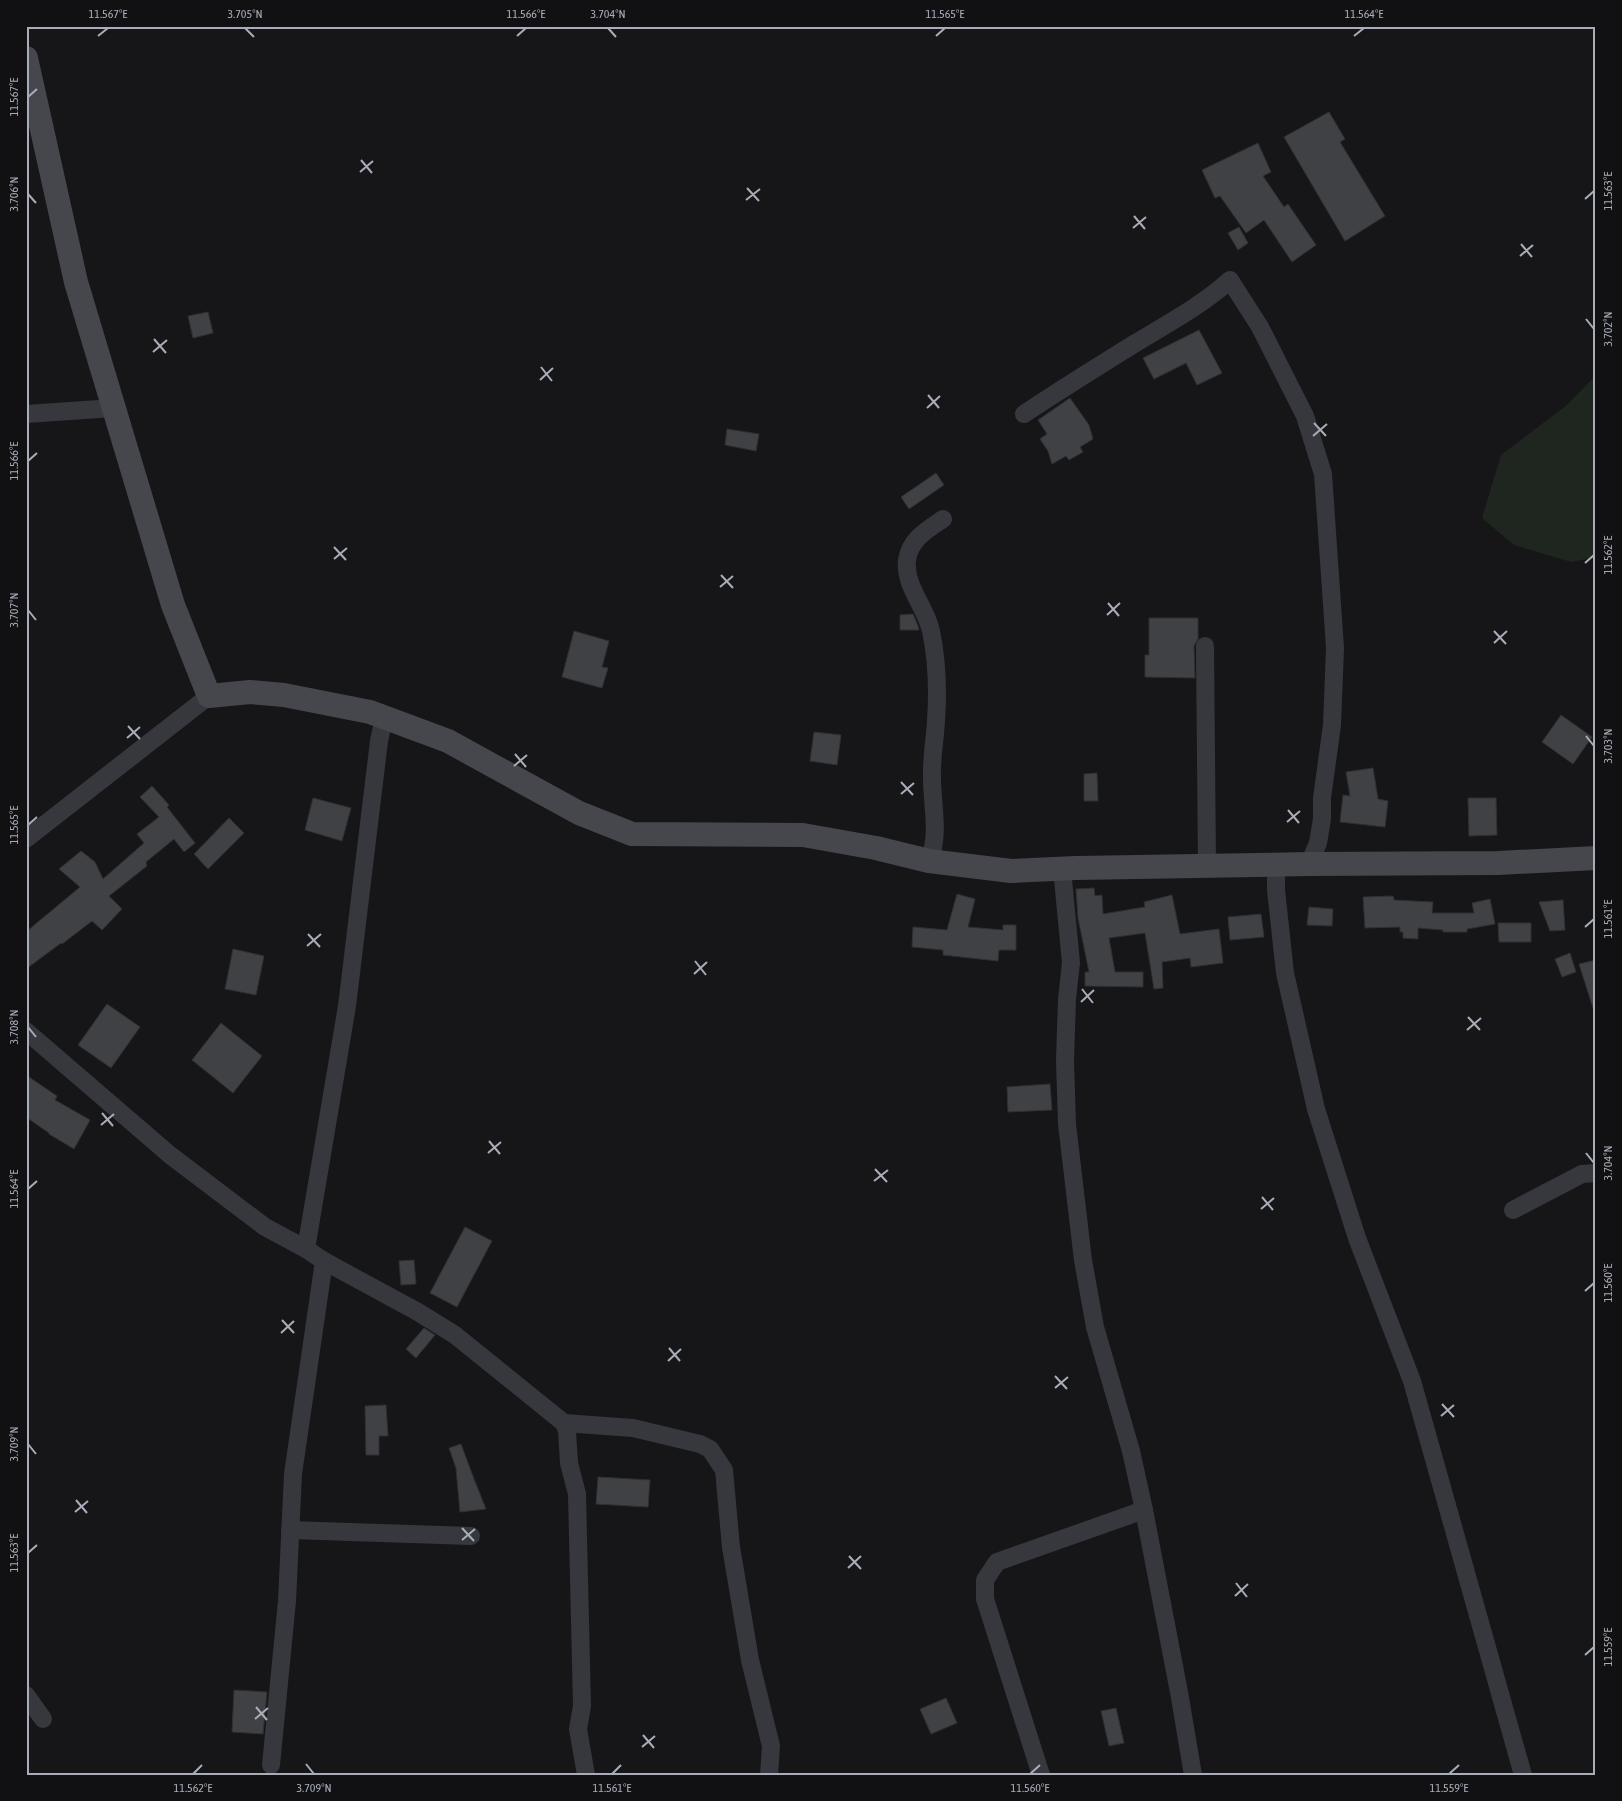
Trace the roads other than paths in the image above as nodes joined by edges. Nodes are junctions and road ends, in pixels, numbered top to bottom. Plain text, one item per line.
1 (26, 58) edge
2 (114, 408) junction
3 (26, 414) edge
4 (1024, 414) dead end
5 (943, 519) dead end
6 (1205, 646) dead end
7 (209, 696) junction
8 (384, 718) junction
9 (26, 839) edge
10 (1596, 858) edge
11 (929, 860) junction
12 (1309, 864) junction
13 (1276, 865) junction
14 (1207, 866) junction
15 (1062, 869) junction
16 (26, 1031) edge
17 (1596, 1173) edge
18 (1513, 1210) dead end
19 (306, 1249) junction
20 (324, 1261) junction
21 (564, 1423) junction
22 (1144, 1510) junction
23 (290, 1530) junction
24 (471, 1536) dead end
25 (26, 1695) edge
26 (43, 1719) dead end
27 (270, 1765) dead end
28 (586, 1775) edge
29 (769, 1775) edge
30 (1041, 1775) edge
31 (1193, 1775) edge
32 (1522, 1775) edge

1 - 2 main road
2 - 3 street
2 - 7 main road
4 - 12 street
5 - 11 street
6 - 14 street
7 - 8 main road
7 - 9 street
8 - 11 main road
8 - 19 street
10 - 12 main road
11 - 15 main road
12 - 13 main road
13 - 14 main road
13 - 32 street
14 - 15 main road
15 - 22 street
16 - 19 street
17 - 18 street
19 - 20 street
20 - 21 street
20 - 23 street
21 - 28 street
21 - 29 street
22 - 30 street
22 - 31 street
23 - 24 street
23 - 27 street
25 - 26 street

